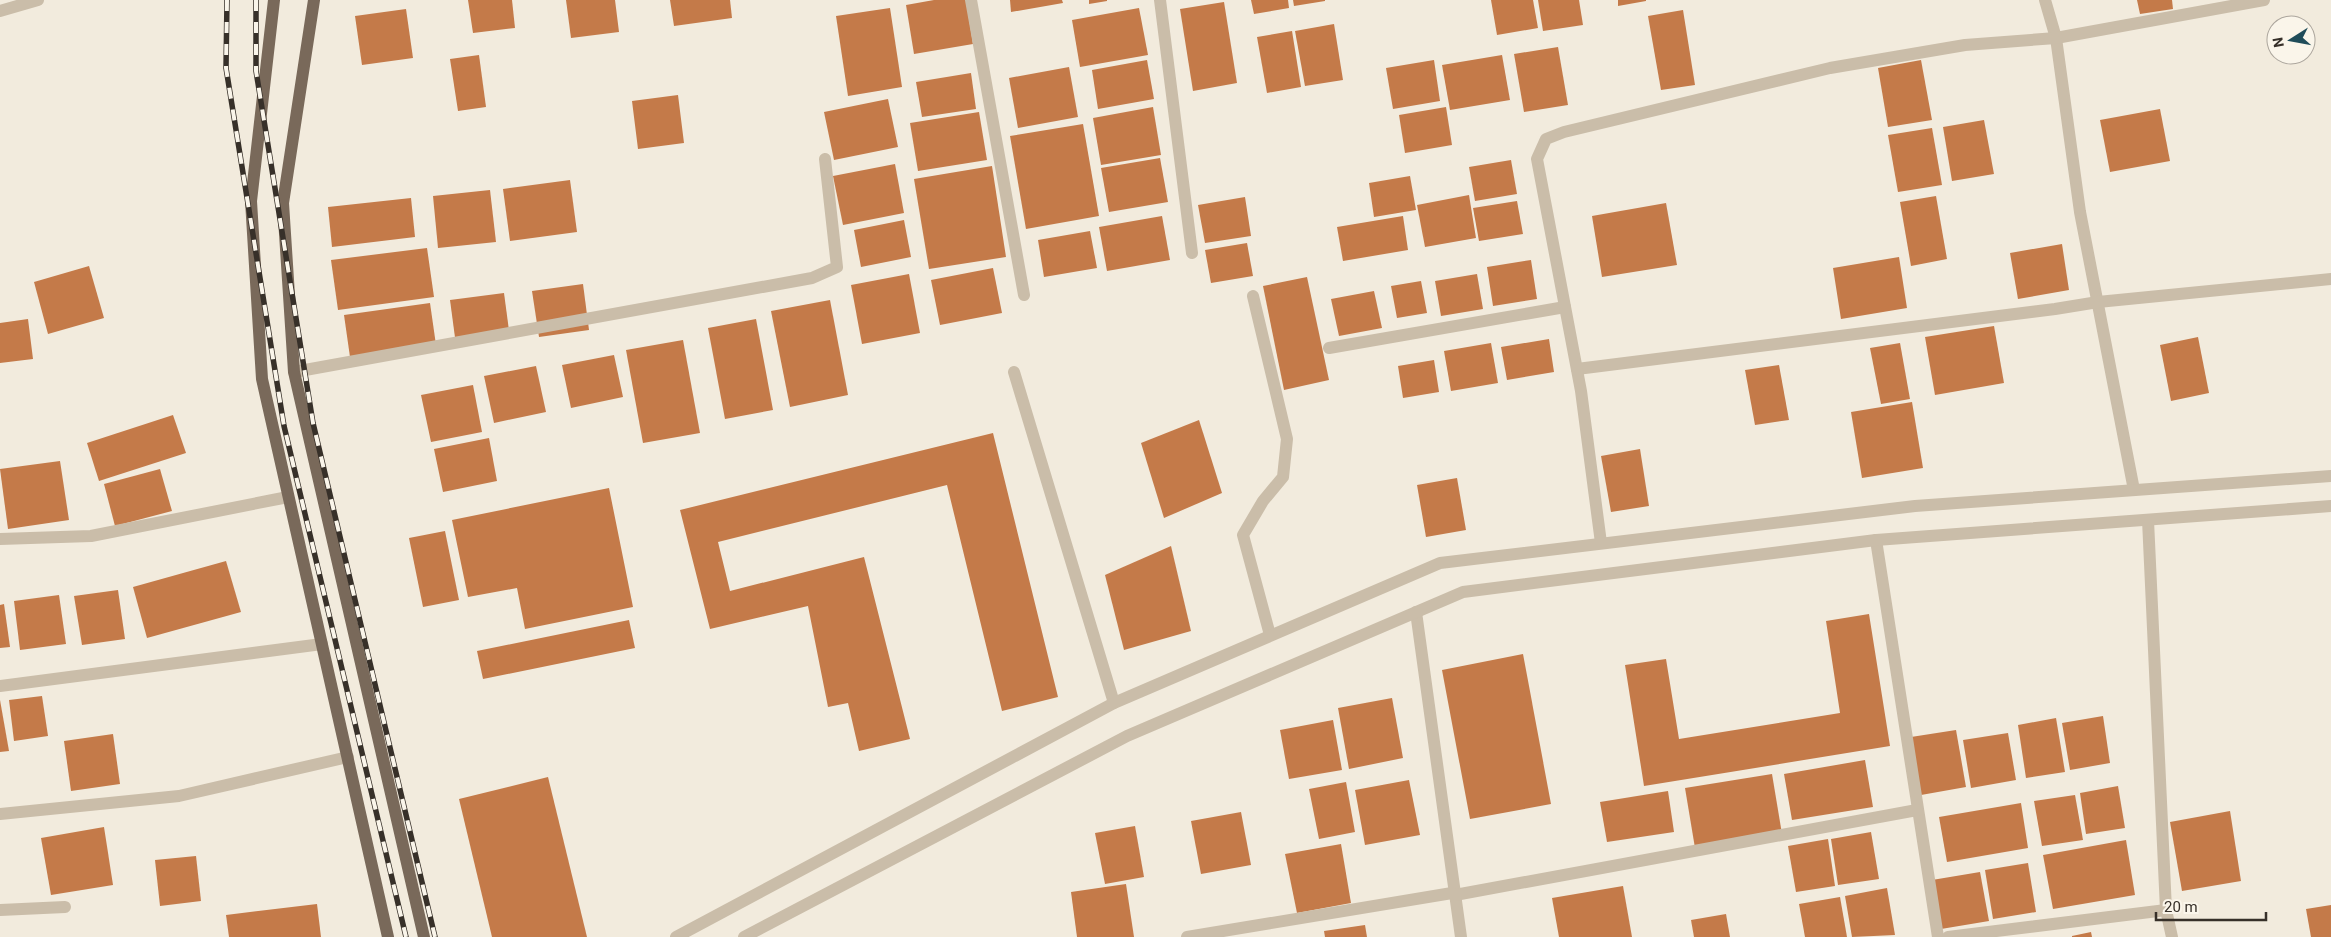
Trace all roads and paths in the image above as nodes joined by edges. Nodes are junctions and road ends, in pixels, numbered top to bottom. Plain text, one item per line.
1 (38, 0) edge
2 (274, 0) edge
3 (314, 0) edge
4 (971, 0) edge
5 (1160, 0) edge
6 (2045, 0) edge
7 (2264, 0) edge
8 (0, 11) edge
9 (2056, 38) junction
10 (825, 159) dead end
11 (1192, 253) dead end
12 (2331, 279) edge
13 (1024, 295) dead end
14 (1253, 296) dead end
15 (2098, 302) junction
16 (1565, 306) junction
17 (1329, 348) dead end
18 (1577, 369) junction
19 (294, 372) junction
20 (1014, 372) dead end
21 (2331, 476) edge
22 (2134, 490) junction
23 (288, 497) junction
24 (2331, 506) edge
25 (2148, 520) junction
26 (0, 538) edge
27 (1876, 540) junction
28 (1602, 543) junction
29 (1416, 612) junction
30 (1270, 635) junction
31 (322, 644) junction
32 (0, 686) edge
33 (1114, 703) junction
34 (348, 757) junction
35 (1917, 810) junction
36 (0, 814) edge
37 (1455, 895) junction
38 (65, 907) dead end
39 (0, 910) edge
40 (2166, 910) junction
41 (388, 937) edge
42 (424, 937) edge
43 (676, 937) edge
44 (744, 937) edge
45 (1188, 937) edge
46 (1461, 937) edge
47 (1938, 937) edge
48 (1948, 937) edge
49 (2172, 937) edge

1 - 8 street
2 - 23 main road
3 - 19 main road
4 - 13 street
5 - 11 street
6 - 9 street
7 - 9 street
9 - 15 street
9 - 16 street
10 - 19 street
12 - 15 street
14 - 30 street
15 - 18 street
15 - 22 street
16 - 17 street
16 - 18 street
18 - 28 street
19 - 42 main road
20 - 33 street
21 - 22 street
22 - 28 street
23 - 26 street
23 - 31 main road
24 - 25 street
25 - 27 street
25 - 40 street
27 - 29 street
27 - 35 street
28 - 30 street
29 - 37 street
29 - 44 street
30 - 33 street
31 - 32 street
31 - 34 main road
33 - 43 street
34 - 36 street
34 - 41 main road
35 - 37 street
35 - 47 street
37 - 45 street
37 - 46 street
38 - 39 street
40 - 48 street
40 - 49 street

